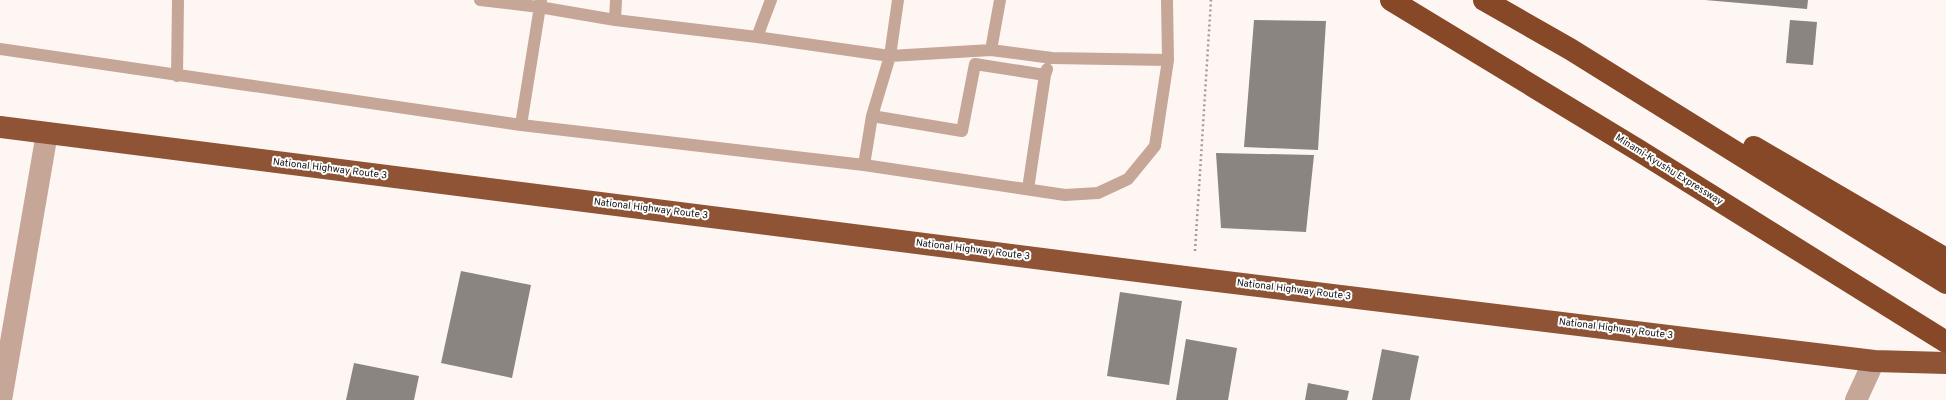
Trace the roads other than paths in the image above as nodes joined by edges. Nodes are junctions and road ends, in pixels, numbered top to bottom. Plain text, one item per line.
1 (178, 0) edge
2 (480, 0) edge
3 (616, 0) edge
4 (771, 0) edge
5 (898, 0) edge
6 (1000, 0) edge
7 (1167, 0) edge
8 (1391, 0) edge
9 (1484, 0) edge
10 (540, 3) edge
11 (614, 20) junction
12 (757, 37) junction
13 (0, 49) edge
14 (1570, 49) junction
15 (991, 50) junction
16 (890, 56) junction
17 (1052, 58) junction
18 (1168, 60) junction
19 (1045, 75) junction
20 (177, 76) junction
21 (872, 116) junction
22 (521, 125) junction
23 (0, 126) edge
24 (47, 133) junction
25 (864, 165) junction
26 (1028, 189) junction
27 (1946, 259) edge
28 (1946, 283) edge
29 (1946, 342) edge
30 (1874, 361) junction
31 (1946, 363) edge
32 (1, 400) edge
33 (1856, 400) edge

1 - 20 lane
2 - 10 lane
3 - 11 lane
4 - 12 lane
5 - 16 lane
6 - 15 lane
7 - 18 lane
8 - 29 highway, Minami-Kyushu Expressway
9 - 14 highway
10 - 11 lane
10 - 22 lane
11 - 12 lane
12 - 16 lane
13 - 20 lane
14 - 27 highway
14 - 28 highway
15 - 16 lane
15 - 17 lane
16 - 21 lane
17 - 18 lane
17 - 19 lane
18 - 26 lane
19 - 21 lane
19 - 26 lane
20 - 22 lane
21 - 25 lane
22 - 25 lane
23 - 24 highway, National Highway Route 3
24 - 30 highway, National Highway Route 3
24 - 32 street
25 - 26 lane
30 - 31 highway, National Highway Route 3
30 - 33 street

